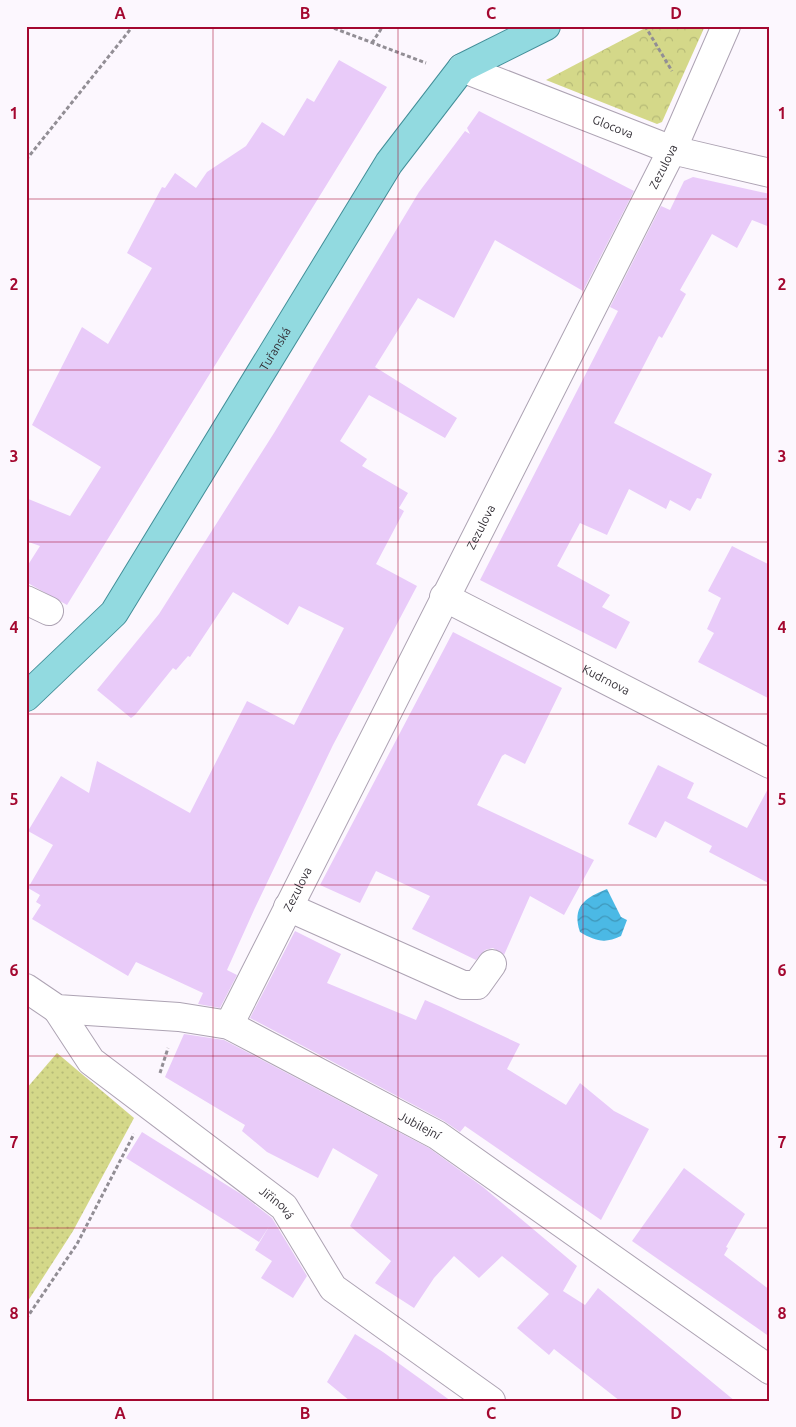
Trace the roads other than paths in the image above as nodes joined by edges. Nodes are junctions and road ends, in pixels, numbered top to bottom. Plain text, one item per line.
1 (546, 26) edge
2 (726, 26) edge
3 (462, 68) junction
4 (672, 150) junction
5 (770, 172) edge
6 (444, 597) junction
7 (26, 697) edge
8 (770, 764) edge
9 (288, 907) junction
10 (492, 964) dead end
11 (26, 988) edge
12 (57, 1009) junction
13 (229, 1025) junction
14 (770, 1370) edge
15 (491, 1401) edge

1 - 3 main road, Tuřanská
2 - 4 street, Zezulova
3 - 4 street, Glocova
3 - 7 main road, Tuřanská
4 - 5 street, Glocova
4 - 6 street, Zezulova
6 - 8 street, Kudrnova
6 - 9 street, Zezulova
9 - 10 street
9 - 13 street, Zezulova
11 - 12 street
12 - 13 street, Jubilejní
12 - 15 street, Jiřinová
13 - 14 street, Jubilejní

